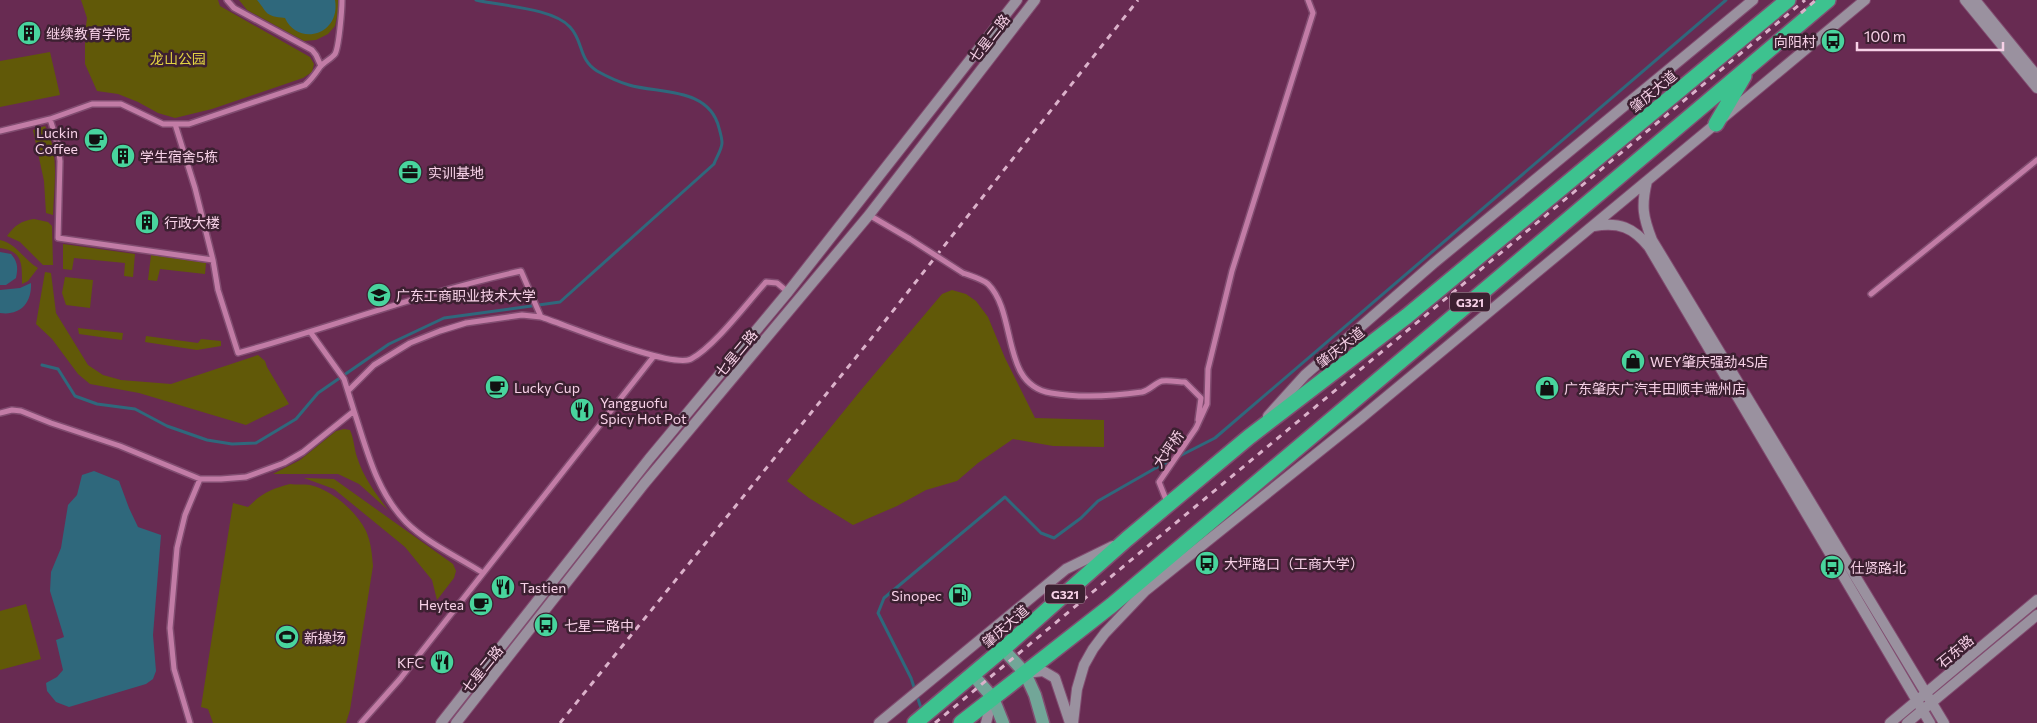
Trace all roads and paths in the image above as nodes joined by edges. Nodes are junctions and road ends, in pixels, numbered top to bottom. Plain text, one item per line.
1 (227, 0) edge
2 (342, 0) edge
3 (1017, 0) edge
4 (1035, 0) edge
5 (1308, 0) edge
6 (1753, 0) edge
7 (1788, 0) edge
8 (1828, 0) edge
9 (1865, 0) edge
10 (1965, 0) edge
11 (1976, 0) edge
12 (321, 66) junction
13 (1750, 66) junction
14 (2037, 76) edge
15 (2037, 88) edge
16 (50, 119) junction
17 (175, 124) junction
18 (1716, 124) junction
19 (0, 131) edge
20 (2037, 160) edge
21 (1647, 181) junction
22 (869, 215) junction
23 (1593, 226) junction
24 (213, 260) junction
25 (788, 292) junction
26 (1871, 294) dead end
27 (541, 317) junction
28 (311, 333) junction
29 (654, 356) junction
30 (349, 390) junction
31 (354, 411) junction
32 (0, 413) edge
33 (1196, 428) junction
34 (1249, 437) junction
35 (635, 477) junction
36 (200, 479) junction
37 (644, 484) junction
38 (1168, 504) junction
39 (1127, 539) junction
40 (1168, 558) junction
41 (483, 573) junction
42 (1145, 591) junction
43 (2037, 600) edge
44 (1112, 605) junction
45 (2037, 615) edge
46 (1003, 649) junction
47 (1025, 673) junction
48 (973, 674) junction
49 (1926, 692) junction
50 (993, 698) junction
51 (1916, 702) junction
52 (1933, 702) junction
53 (1923, 710) junction
54 (190, 723) edge
55 (361, 723) edge
56 (441, 723) edge
57 (456, 723) edge
58 (879, 723) edge
59 (915, 723) edge
60 (961, 723) edge
61 (986, 723) edge
62 (1003, 723) edge
63 (1043, 723) edge
64 (1071, 723) edge
65 (1890, 723) edge
66 (1907, 723) edge
67 (1930, 723) edge
68 (1944, 723) edge

1 - 12 street
2 - 12 street
3 - 25 street, 七星二路
4 - 22 street, 七星二路
5 - 33 street, 大坪桥
6 - 34 street
7 - 34 highway, 肇庆大道 / G321
8 - 13 highway, G321
9 - 18 street
10 - 15 street
11 - 14 street
12 - 17 street
13 - 18 highway
13 - 40 highway, G321
16 - 17 street
16 - 19 street
16 - 24 street
17 - 24 street
18 - 21 street
20 - 26 street
21 - 23 street
21 - 49 street
22 - 33 street, bridge
22 - 37 street, 七星二路
23 - 42 street
23 - 51 street
24 - 28 street
25 - 29 street
25 - 35 street, 七星二路
27 - 28 street
27 - 29 street
27 - 30 street
28 - 30 street
29 - 41 street
30 - 31 street
31 - 36 street
31 - 41 street
32 - 36 street
33 - 38 street, 大坪桥
34 - 38 highway, 肇庆大道 / G321
35 - 37 street
35 - 56 street, 七星二路
36 - 54 street
37 - 57 street, 七星二路
38 - 39 highway, 肇庆大道 / G321
39 - 46 highway, 肇庆大道 / G321
39 - 58 street
40 - 42 street
40 - 44 highway, G321
41 - 55 street
42 - 44 street
42 - 64 street
43 - 49 street, 石东路
44 - 47 highway, G321
45 - 52 street, 石东路
46 - 47 main road
46 - 48 highway, 肇庆大道 / G321
47 - 50 highway, G321
47 - 63 main road
47 - 64 street
48 - 50 main road
48 - 59 highway, 肇庆大道 / G321
49 - 51 street, 石东路
49 - 52 street
50 - 60 highway, G321
50 - 61 street
50 - 62 main road
51 - 53 street
51 - 65 street, 石东路
52 - 53 street, 石东路
52 - 68 street
53 - 66 street, 石东路
53 - 67 street

